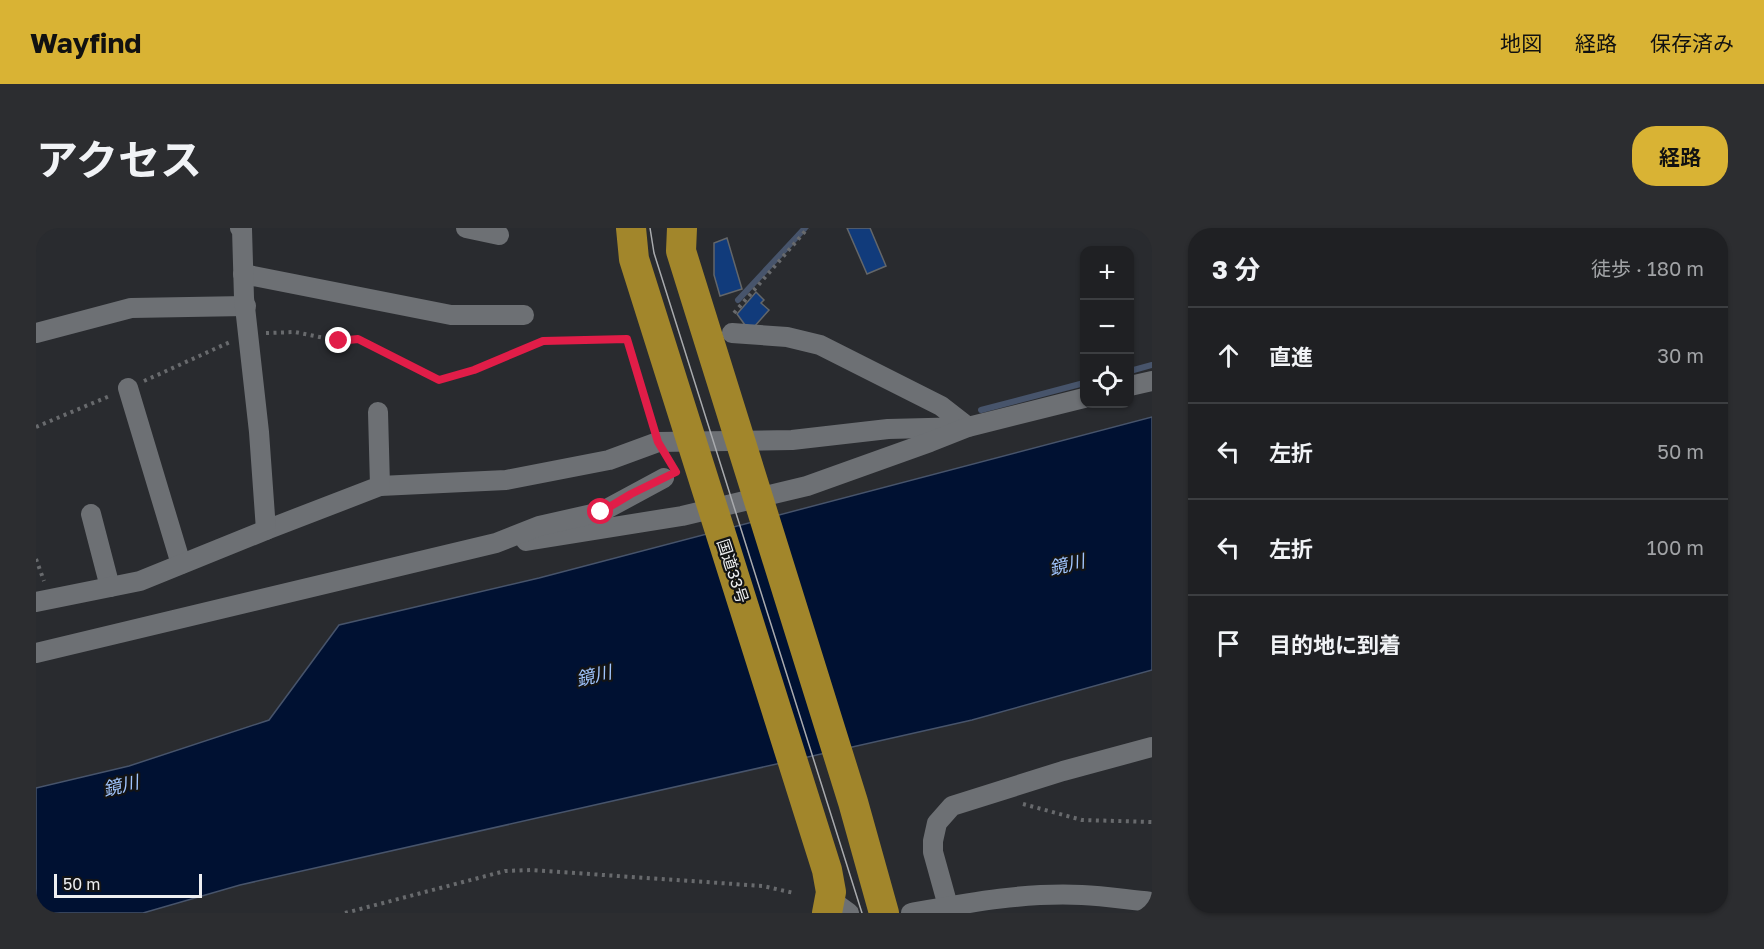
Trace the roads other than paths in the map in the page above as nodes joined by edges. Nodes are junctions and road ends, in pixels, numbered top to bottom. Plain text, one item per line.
1 (240, 228) edge
2 (466, 228) edge
3 (631, 228) edge
4 (499, 235) dead end
5 (682, 240) edge
6 (243, 274) junction
7 (246, 306) junction
8 (524, 315) dead end
9 (36, 333) edge
10 (732, 333) road end
11 (1152, 381) edge
12 (1134, 385) edge
13 (128, 388) road end
14 (1080, 399) edge
15 (378, 412) dead end
16 (968, 427) junction
17 (664, 478) dead end
18 (380, 486) junction
19 (91, 514) dead end
20 (266, 530) junction
21 (496, 543) junction
22 (181, 564) junction
23 (110, 587) junction
24 (36, 602) edge
25 (36, 653) edge
26 (1152, 747) edge
27 (836, 901) edge
28 (1152, 902) edge
29 (948, 906) junction
30 (884, 913) edge
31 (911, 913) edge

1 - 6 street
2 - 4 street
3 - 27 highway, 国道33号
5 - 30 highway
6 - 7 street
6 - 8 street
7 - 9 street
7 - 20 street
10 - 16 street
11 - 12 street
13 - 22 street
14 - 16 street
15 - 18 street
16 - 18 street
16 - 21 street
17 - 21 street
18 - 20 street
19 - 23 street
20 - 22 street
21 - 25 street
22 - 23 street
23 - 24 street
26 - 29 street
28 - 29 street
29 - 31 street

